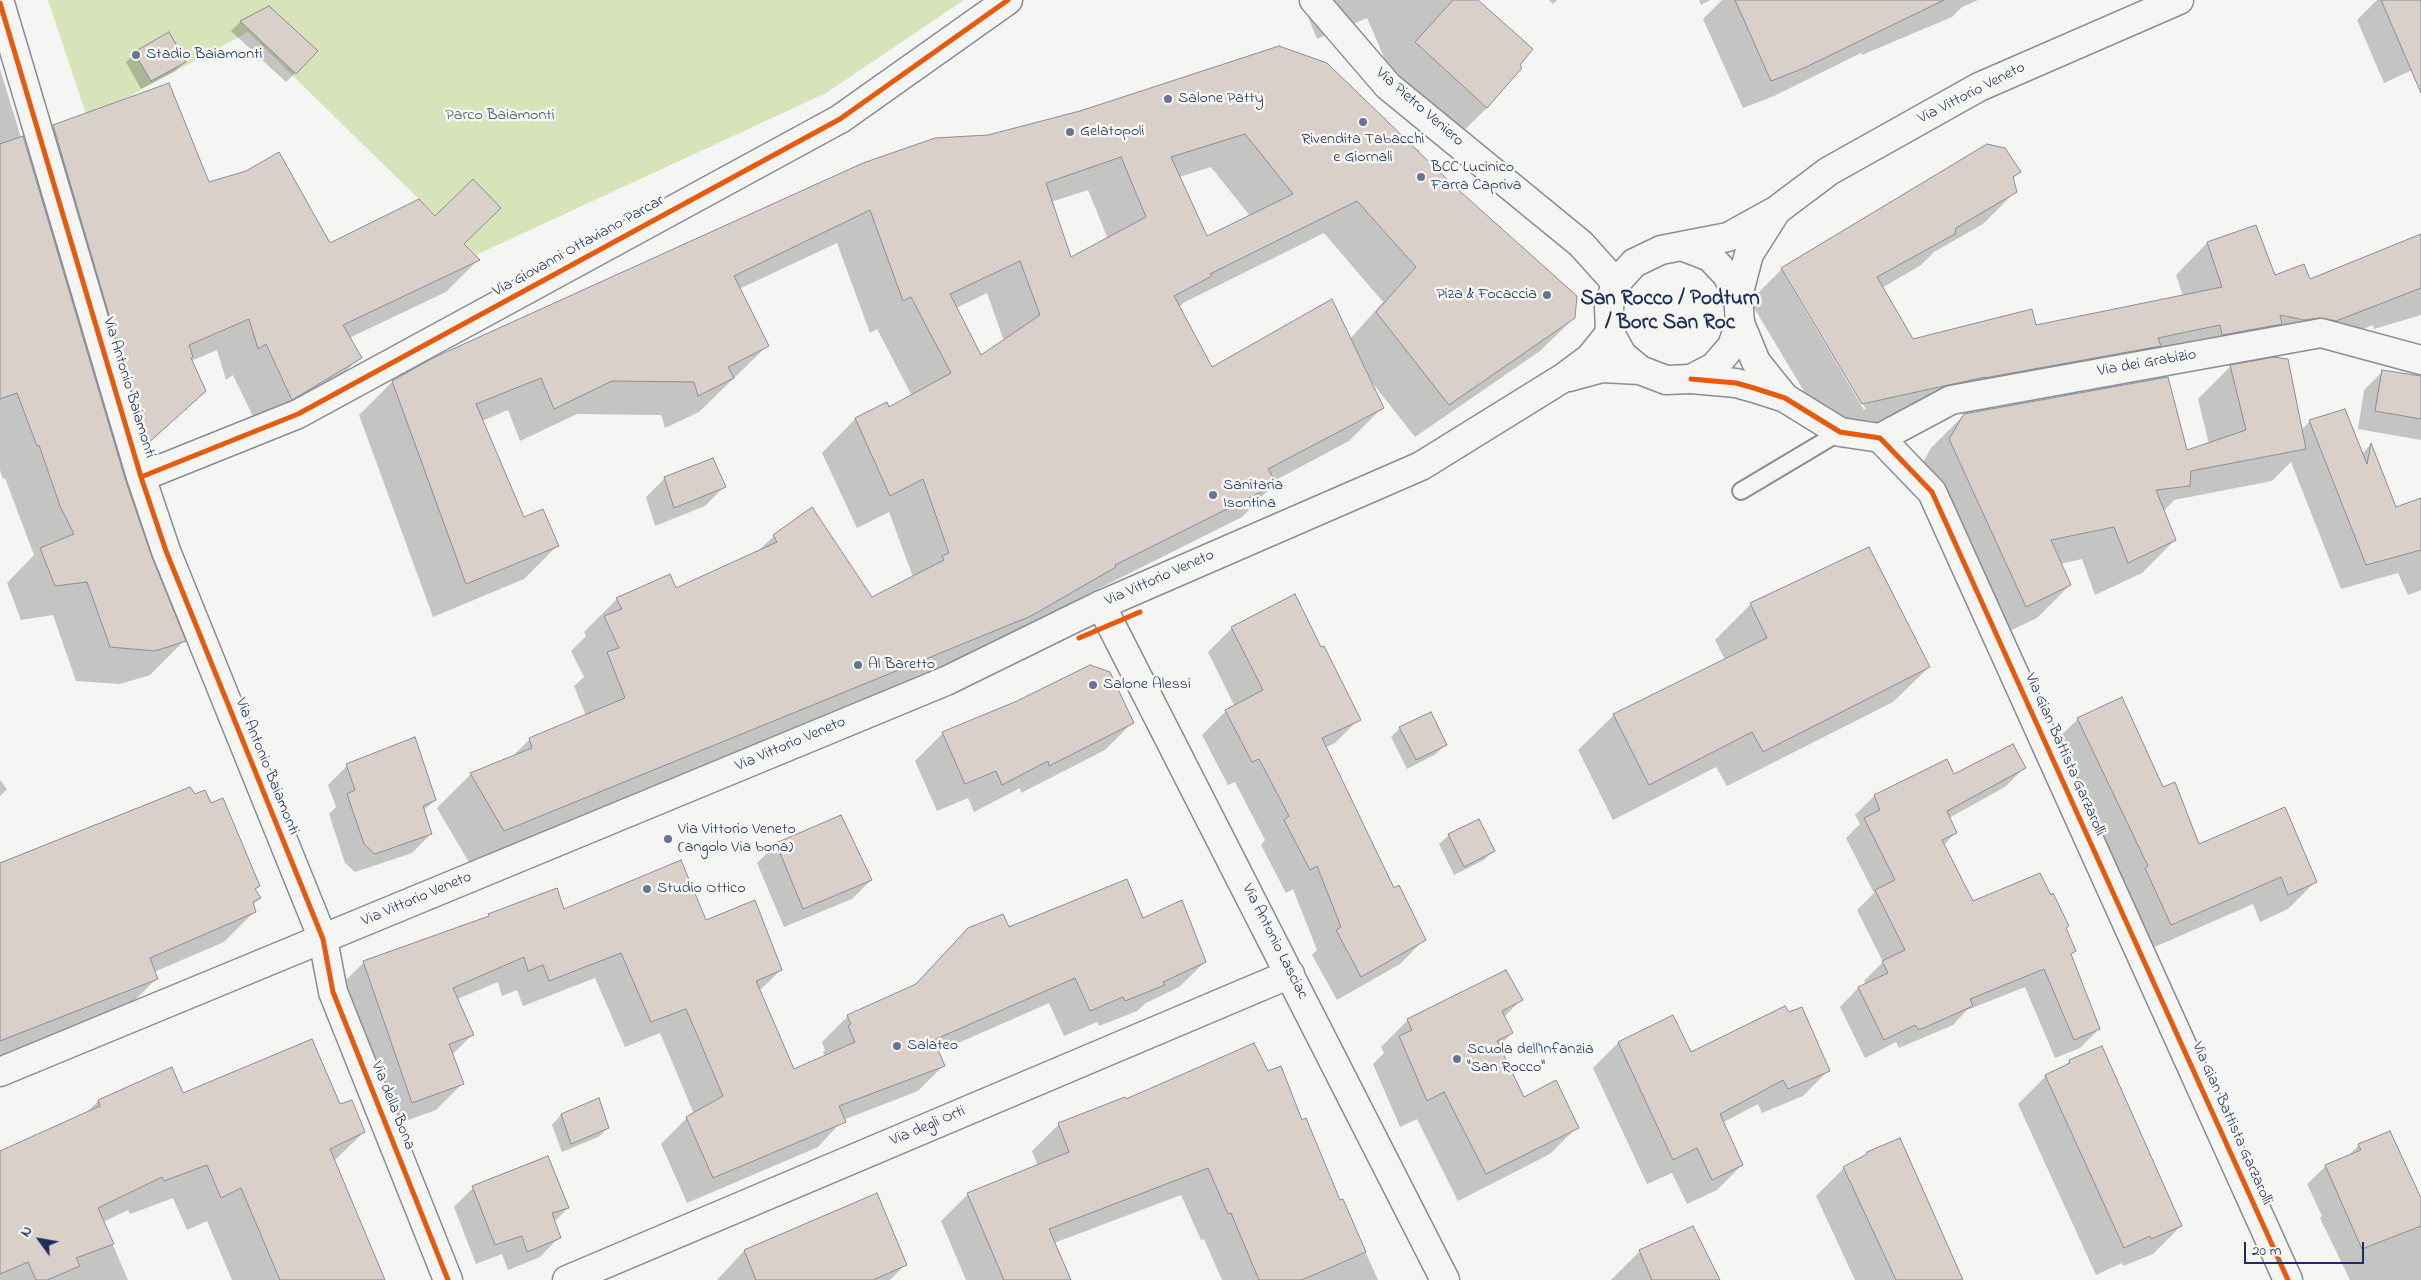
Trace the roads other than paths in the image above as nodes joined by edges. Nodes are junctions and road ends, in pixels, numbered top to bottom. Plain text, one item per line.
1 (1008, 0) edge
2 (1314, 0) edge
3 (2179, 0) edge
4 (0, 3) edge
5 (1777, 210) junction
6 (1581, 244) junction
7 (1684, 247) junction
8 (1634, 263) junction
9 (1616, 283) junction
10 (1738, 296) junction
11 (1740, 323) junction
12 (1610, 333) junction
13 (2421, 360) edge
14 (1640, 370) junction
15 (1563, 378) junction
16 (1691, 379) junction
17 (1785, 398) junction
18 (1840, 432) junction
19 (1880, 438) junction
20 (141, 477) junction
21 (1741, 491) dead end
22 (1101, 605) junction
23 (323, 939) junction
24 (1290, 974) junction
25 (0, 1072) edge
26 (448, 1280) edge
27 (567, 1280) edge
28 (1445, 1280) edge
29 (2288, 1280) edge

1 - 20 street, Via Giovanni Ottaviano Parcar
2 - 6 street, Via Pietro Veniero
3 - 5 street, Via Vittorio Veneto
4 - 20 street, Via Antonio Baiamonti
5 - 7 street, Via Vittorio Veneto
5 - 10 street, Via Vittorio Veneto
6 - 8 street, Via Pietro Veniero
6 - 9 street, Via Pietro Veniero
7 - 8 street, Via Vittorio Veneto
7 - 10 street, Via Vittorio Veneto
8 - 9 street, Via Vittorio Veneto
9 - 12 street, Via Vittorio Veneto
10 - 11 street, Via Vittorio Veneto
11 - 16 street, Via Vittorio Veneto
11 - 17 street
12 - 14 street, Via Vittorio Veneto
12 - 15 street, Via Vittorio Veneto
13 - 19 street, Via dei Grabizio
14 - 15 street, Via Vittorio Veneto
14 - 16 street, Via Vittorio Veneto
15 - 22 street, Via Vittorio Veneto
16 - 17 street
17 - 18 street
18 - 19 street
18 - 21 lane
19 - 29 street, Via Gian Battista Garzarolli
20 - 23 street, Via Antonio Baiamonti
22 - 23 street, Via Vittorio Veneto
22 - 24 street, Via Antonio Lasciac
23 - 25 street, Via Vittorio Veneto
23 - 26 street, Via della Bona
24 - 27 street, Via degli Orti
24 - 28 street, Via Antonio Lasciac

